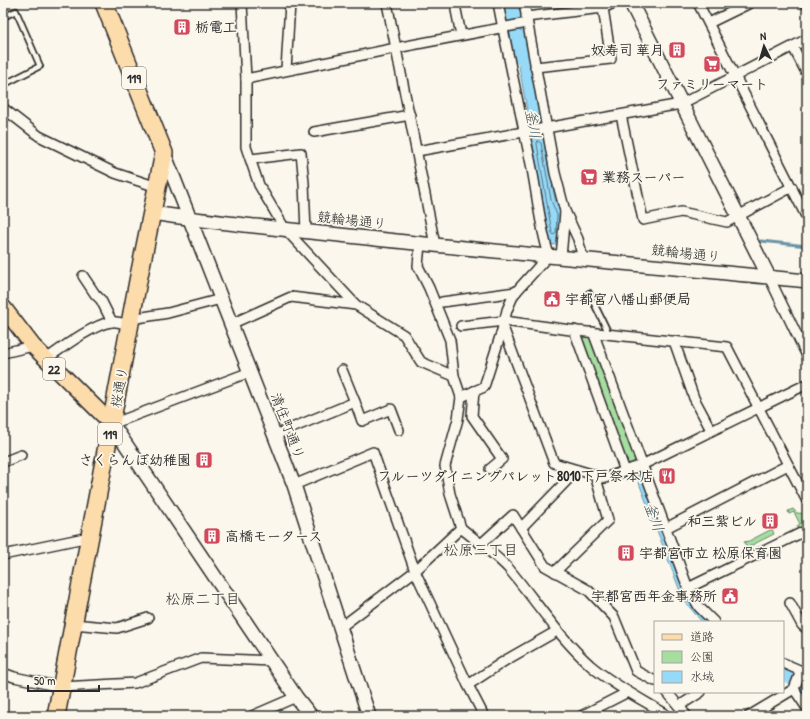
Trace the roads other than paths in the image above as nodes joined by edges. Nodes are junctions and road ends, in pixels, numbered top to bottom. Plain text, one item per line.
1 (104, 3) edge
2 (242, 3) edge
3 (290, 3) edge
4 (387, 3) edge
5 (498, 3) edge
6 (524, 3) edge
7 (614, 3) edge
8 (630, 3) edge
9 (698, 3) edge
10 (750, 3) edge
11 (805, 3) edge
12 (807, 5) edge
13 (603, 8) junction
14 (456, 10) dead end
15 (3, 17) edge
16 (527, 20) junction
17 (709, 23) junction
18 (503, 27) junction
19 (461, 35) junction
20 (807, 39) edge
21 (793, 47) junction
22 (396, 48) junction
23 (535, 67) junction
24 (286, 70) junction
25 (807, 74) edge
26 (735, 76) junction
27 (246, 78) junction
28 (3, 85) edge
29 (681, 104) junction
30 (3, 108) edge
31 (410, 115) junction
32 (621, 115) junction
33 (545, 129) junction
34 (314, 132) dead end
35 (526, 132) junction
36 (417, 151) junction
37 (164, 153) junction
38 (250, 159) junction
39 (792, 187) junction
40 (157, 188) junction
41 (565, 211) junction
42 (152, 213) junction
43 (737, 215) junction
44 (807, 218) edge
45 (190, 219) junction
46 (284, 229) junction
47 (306, 232) junction
48 (420, 244) junction
49 (435, 245) junction
50 (555, 256) junction
51 (583, 259) junction
52 (83, 276) dead end
53 (768, 277) junction
54 (807, 281) edge
55 (516, 292) junction
56 (589, 293) dead end
57 (221, 299) junction
58 (442, 302) dead end
59 (356, 305) junction
60 (3, 307) edge
61 (112, 322) junction
62 (131, 322) junction
63 (231, 324) junction
64 (504, 324) junction
65 (461, 326) dead end
66 (576, 331) junction
67 (591, 332) junction
68 (609, 334) junction
69 (674, 341) junction
70 (33, 346) junction
71 (3, 353) edge
72 (807, 355) edge
73 (45, 360) junction
74 (342, 370) dead end
75 (250, 372) junction
76 (454, 376) junction
77 (807, 384) edge
78 (474, 391) junction
79 (461, 397) junction
80 (355, 402) junction
81 (757, 407) junction
82 (112, 424) junction
83 (399, 430) dead end
84 (711, 430) junction
85 (275, 436) junction
86 (21, 455) dead end
87 (3, 462) edge
88 (640, 465) junction
89 (788, 465) junction
90 (490, 469) dead end
91 (577, 470) junction
92 (627, 470) junction
93 (595, 475) junction
94 (294, 485) junction
95 (807, 501) edge
96 (461, 528) junction
97 (521, 528) junction
98 (666, 528) junction
99 (807, 530) edge
100 (89, 537) junction
101 (481, 544) junction
102 (3, 555) edge
103 (415, 570) junction
104 (555, 572) junction
105 (688, 588) junction
106 (790, 603) dead end
107 (148, 618) dead end
108 (713, 621) edge
109 (73, 624) junction
110 (341, 627) junction
111 (807, 630) edge
112 (557, 631) junction
113 (271, 661) junction
114 (784, 663) edge
115 (805, 671) edge
116 (3, 673) edge
117 (654, 680) edge
118 (468, 685) junction
119 (61, 687) junction
120 (794, 689) junction
121 (628, 692) junction
122 (668, 693) edge
123 (699, 693) edge
124 (296, 697) junction
125 (679, 706) junction
126 (807, 708) edge
127 (56, 716) edge
128 (252, 716) edge
129 (311, 716) edge
130 (369, 716) edge
131 (484, 716) edge
132 (581, 716) edge
133 (667, 716) edge
134 (687, 716) edge
135 (749, 716) edge

1 - 37 highway, 119
2 - 27 street
3 - 24 street
4 - 22 street
5 - 18 street
6 - 16 street
7 - 13 street
8 - 29 street
9 - 17 street
10 - 17 street
11 - 12 street
13 - 16 street
13 - 23 street
14 - 19 street
15 - 28 lane
16 - 18 street
16 - 23 street
17 - 26 street
18 - 19 street
18 - 35 street
19 - 22 street
20 - 21 street
21 - 25 street
21 - 26 street
22 - 24 street
22 - 31 street
23 - 33 street
24 - 27 street
26 - 29 street
26 - 39 street
27 - 38 street
29 - 32 street
29 - 43 street
30 - 40 street
31 - 34 street
31 - 36 street
32 - 33 street
32 - 43 street
33 - 35 street
33 - 41 street
35 - 36 street
35 - 50 street
36 - 49 street
37 - 40 highway, 桜通り / 119
37 - 45 street, 清住町通り
38 - 46 street
38 - 47 street
39 - 43 street
39 - 44 street
40 - 42 highway, 桜通り / 119
41 - 50 street
41 - 51 street
42 - 45 street, 競輪場通り
42 - 62 highway, 桜通り / 119
43 - 53 street
45 - 46 street, 競輪場通り
45 - 57 street, 清住町通り
46 - 47 street, 競輪場通り
46 - 59 street
47 - 48 street, 競輪場通り
48 - 49 street, 競輪場通り
48 - 76 street
49 - 50 street, 競輪場通り
50 - 51 street, 競輪場通り
50 - 55 street
51 - 53 street, 競輪場通り
52 - 61 street
53 - 54 street, 競輪場通り
53 - 72 street
55 - 58 street
55 - 64 street
56 - 68 lane
57 - 62 street
57 - 63 street, 清住町通り
59 - 63 street
59 - 76 street
60 - 70 main road, 22
61 - 62 street
61 - 73 street
62 - 82 highway, 桜通り / 119
63 - 75 street, 清住町通り
64 - 65 street
64 - 66 street
64 - 78 street
64 - 91 street
66 - 67 street
66 - 92 street
67 - 68 street
67 - 88 street
68 - 69 street
69 - 81 street
69 - 84 street
70 - 71 street
70 - 73 main road, 22
73 - 82 main road, 22
74 - 80 street
75 - 82 street
75 - 85 street, 清住町通り
76 - 79 street
77 - 81 street
78 - 79 street
78 - 90 street
79 - 96 street
80 - 83 street
80 - 85 street
81 - 84 street
81 - 89 street
82 - 100 highway, 桜通り / 119
82 - 113 street
84 - 88 street
85 - 94 street, 清住町通り
86 - 87 street
88 - 92 street
88 - 98 street
89 - 95 street
89 - 98 street
91 - 93 street
91 - 97 street
92 - 93 street
93 - 104 street
94 - 103 street
94 - 110 street, 清住町通り
96 - 101 street
96 - 103 street
97 - 101 street
97 - 104 street
98 - 105 street
99 - 105 street
100 - 102 street
100 - 109 highway, 桜通り / 119
101 - 112 street
103 - 110 street
103 - 118 street
104 - 117 street
105 - 108 street
106 - 111 street
107 - 109 street
109 - 119 highway, 桜通り / 119
110 - 130 street, 清住町通り
112 - 118 street
112 - 121 street
113 - 119 street
113 - 124 street
114 - 115 street
115 - 120 street
116 - 119 street
118 - 131 street
119 - 127 highway, 桜通り / 119
120 - 126 street
120 - 135 street
121 - 132 street
121 - 133 street
122 - 125 street
123 - 125 street
124 - 128 street
124 - 129 street
125 - 134 street

